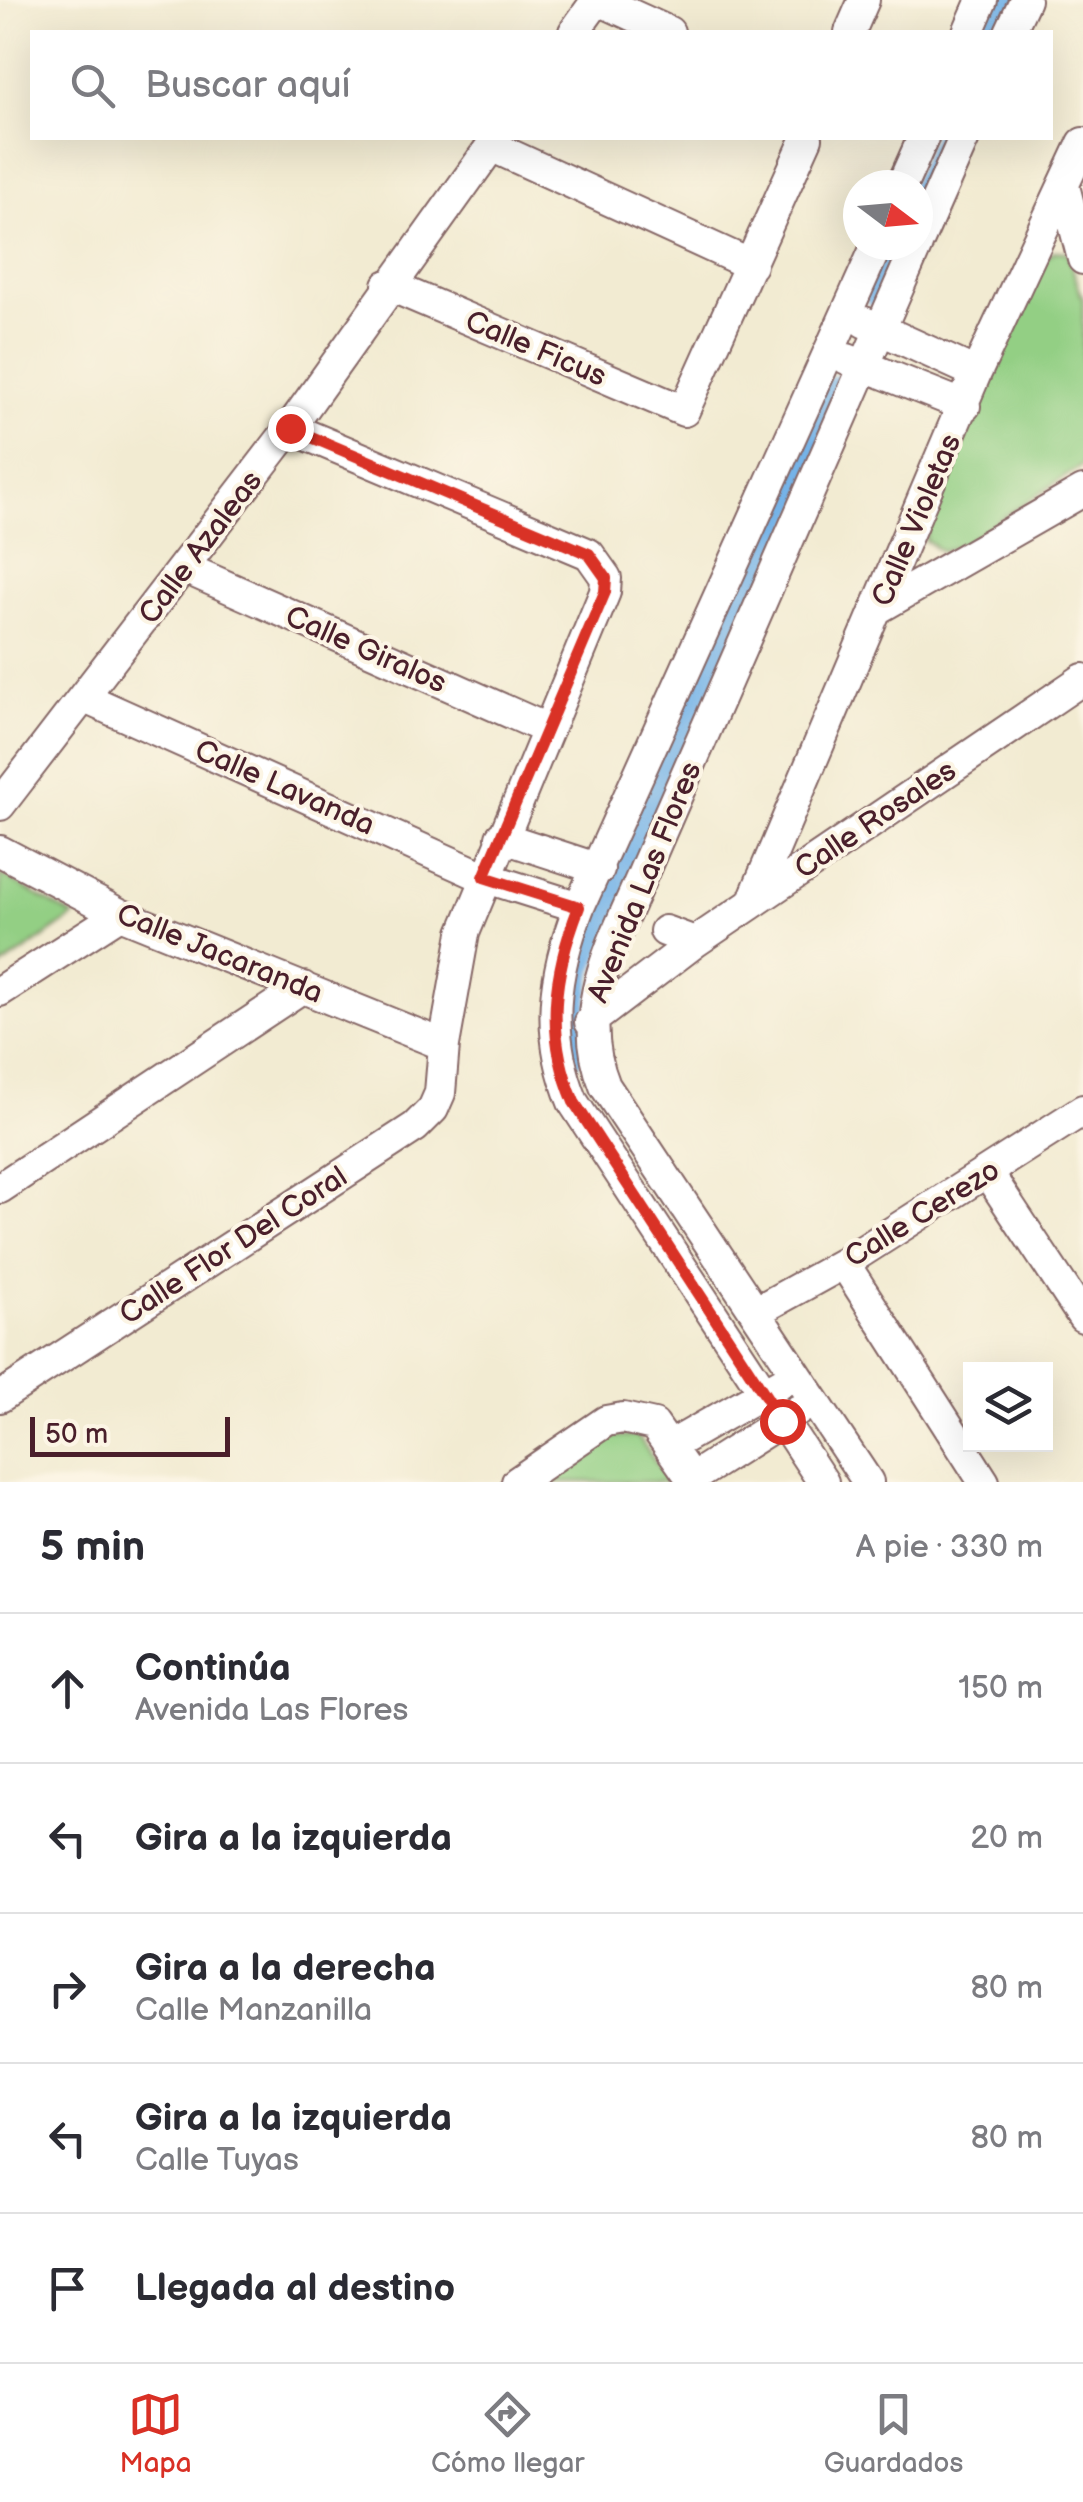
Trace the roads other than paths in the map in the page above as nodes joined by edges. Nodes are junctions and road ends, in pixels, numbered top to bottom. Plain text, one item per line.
1 (598, 0) edge
2 (864, 0) edge
3 (982, 0) edge
4 (1024, 0) edge
5 (576, 30) edge
6 (665, 30) edge
7 (851, 30) edge
8 (969, 30) edge
9 (1011, 30) edge
10 (806, 140) edge
11 (921, 140) edge
12 (963, 140) edge
13 (494, 142) edge
14 (1083, 143) edge
15 (908, 170) edge
16 (1064, 186) junction
17 (933, 208) edge
18 (1083, 259) edge
19 (870, 260) edge
20 (910, 260) edge
21 (752, 265) junction
22 (388, 286) junction
23 (847, 314) junction
24 (880, 328) junction
25 (829, 351) junction
26 (863, 367) junction
27 (976, 373) junction
28 (965, 406) junction
29 (290, 428) junction
30 (1083, 490) edge
31 (185, 568) junction
32 (877, 608) junction
33 (1083, 680) edge
34 (85, 698) junction
35 (547, 730) junction
36 (0, 805) edge
37 (500, 836) junction
38 (0, 852) edge
39 (599, 869) junction
40 (484, 877) junction
41 (752, 900) junction
42 (579, 907) junction
43 (120, 914) junction
44 (665, 932) dead end
45 (695, 942) junction
46 (303, 987) junction
47 (0, 991) edge
48 (590, 1022) junction
49 (443, 1059) junction
50 (1083, 1110) edge
51 (987, 1172) junction
52 (0, 1188) edge
53 (844, 1263) junction
54 (757, 1311) junction
55 (1083, 1317) edge
56 (796, 1374) junction
57 (764, 1392) junction
58 (0, 1397) edge
59 (814, 1401) junction
60 (782, 1421) junction
61 (672, 1445) junction
62 (693, 1480) edge
63 (518, 1482) edge
64 (822, 1482) edge
65 (868, 1482) edge
66 (984, 1482) edge

1 - 5 street
1 - 6 street
2 - 7 street
3 - 8 street
4 - 9 street
10 - 21 street
11 - 15 street
12 - 17 street, Avenida Las Flores
13 - 21 street
13 - 22 street, Calle Azaleas
14 - 16 street, Calle Violetas
16 - 18 street
16 - 27 street, Calle Violetas
19 - 23 street, Avenida Las Flores
20 - 24 street, Avenida Las Flores
21 - 22 street, Calle Ficus
22 - 29 street, Calle Azaleas
23 - 24 street
23 - 25 street, Avenida Las Flores
24 - 26 street, Avenida Las Flores
24 - 27 street
25 - 26 street
25 - 39 street, Avenida Las Flores
26 - 28 street
26 - 48 street, Avenida Las Flores
27 - 28 street, Calle Violetas
28 - 32 street, Calle Violetas
29 - 31 street, Calle Azaleas
29 - 35 street, Calle Flor Del Coral
30 - 32 street
31 - 34 street, Calle Azaleas
31 - 35 street, Calle Giralos
32 - 41 street, Calle Violetas
33 - 41 street, Calle Rosales
34 - 36 street, Calle Azaleas
34 - 40 street, Calle Lavanda
35 - 37 street, Calle Flor Del Coral
37 - 39 street
37 - 40 street, Calle Flor Del Coral
38 - 43 street, Calle Jacaranda
39 - 42 street, Avenida Las Flores
40 - 42 street, Calle Lavanda
40 - 49 street, Calle Flor Del Coral
41 - 45 street, Calle Rosales
42 - 57 street, Avenida Las Flores
43 - 46 street, Calle Jacaranda
43 - 47 street
44 - 45 street
45 - 48 street, Calle Rosales
46 - 49 street, Calle Jacaranda
46 - 52 street
48 - 54 street, Avenida Las Flores
49 - 58 street, Calle Flor Del Coral
50 - 51 street, Calle Cerezo
51 - 53 street, Calle Cerezo
51 - 55 street
53 - 54 street, Calle Cerezo
53 - 66 street
54 - 56 street, Avenida Las Flores
56 - 57 street
56 - 59 street, Avenida Las Flores
57 - 60 street, Avenida Las Flores
57 - 61 street
59 - 60 street
59 - 65 street, Avenida Las Flores
60 - 62 street
60 - 64 street, Avenida Las Flores
61 - 62 street
61 - 63 street

